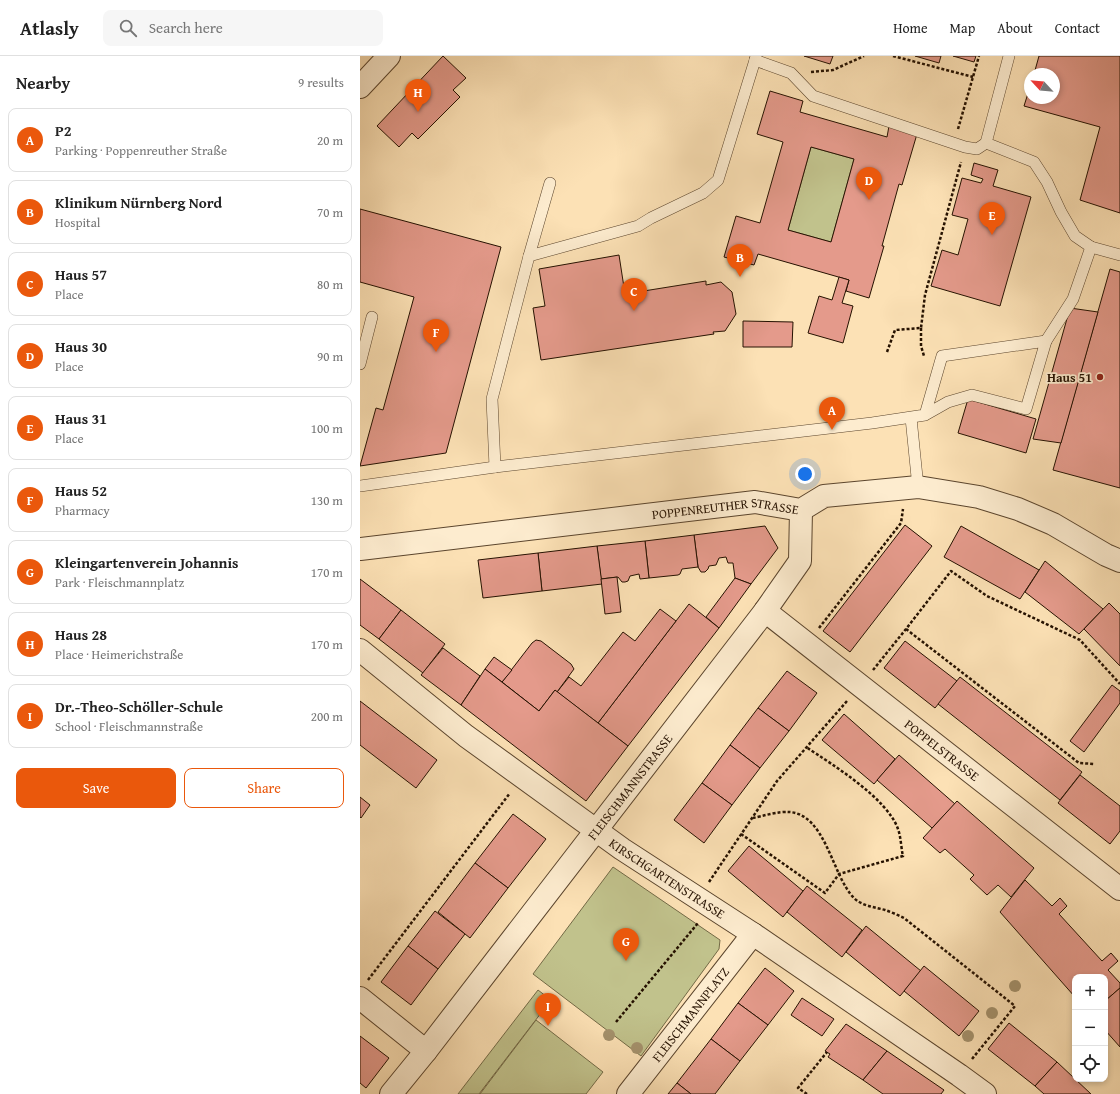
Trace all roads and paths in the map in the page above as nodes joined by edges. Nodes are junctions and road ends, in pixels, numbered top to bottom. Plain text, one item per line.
1 (389, 56) edge
2 (864, 56) edge
3 (893, 56) edge
4 (979, 56) edge
5 (1009, 56) edge
6 (755, 58) edge
7 (791, 73) junction
8 (973, 77) junction
9 (360, 87) edge
10 (986, 143) junction
11 (953, 144) junction
12 (965, 147) junction
13 (550, 183) dead end
14 (1091, 247) junction
15 (1120, 255) edge
16 (529, 256) junction
17 (372, 317) dead end
18 (1046, 341) junction
19 (887, 352) dead end
20 (360, 364) edge
21 (925, 415) junction
22 (911, 418) junction
23 (495, 466) junction
24 (360, 486) edge
25 (911, 487) junction
26 (801, 510) junction
27 (360, 549) edge
28 (1120, 561) edge
29 (764, 611) junction
30 (906, 630) junction
31 (807, 644) junction
32 (360, 650) edge
33 (1120, 684) edge
34 (860, 686) junction
35 (806, 747) junction
36 (1094, 764) dead end
37 (503, 802) dead end
38 (752, 818) junction
39 (595, 830) junction
40 (741, 834) junction
41 (839, 874) junction
42 (1120, 889) edge
43 (704, 903) junction
44 (753, 934) junction
45 (364, 989) edge
46 (616, 1022) dead end
47 (426, 1051) junction
48 (827, 1052) dead end
49 (959, 1075) junction
50 (391, 1094) edge
51 (628, 1094) edge
52 (807, 1094) edge
53 (985, 1094) edge

1 - 9 street
2 - 7 path
3 - 8 path
4 - 8 path
5 - 10 lane
6 - 7 lane
6 - 16 lane
7 - 11 lane
8 - 11 path
10 - 12 lane
10 - 14 lane
11 - 12 lane
12 - 19 path
13 - 16 lane
14 - 15 lane
14 - 18 lane
16 - 23 lane
17 - 20 lane
18 - 21 lane
18 - 21 lane
21 - 22 lane
22 - 23 lane
22 - 25 lane
23 - 24 lane
25 - 26 street, POPPENREUTHER STRASSE
25 - 28 street, POPPENREUTHER STRASSE
25 - 31 path
26 - 27 street, POPPENREUTHER STRASSE
26 - 29 street, FLEISCHMANNSTRASSE
29 - 31 street, POPPELSTRASSE
29 - 39 street, FLEISCHMANNSTRASSE
30 - 33 path
30 - 34 path
30 - 36 path
31 - 34 street, POPPELSTRASSE
32 - 39 street, KIRSCHGARTENSTRASSE
34 - 35 path
34 - 42 street, POPPELSTRASSE
35 - 38 path
35 - 41 path
37 - 45 path
38 - 40 path
38 - 41 path
39 - 43 street, KIRSCHGARTENSTRASSE
39 - 47 street, FLEISCHMANNSTRASSE
40 - 41 path
40 - 43 path
41 - 49 path
43 - 44 street, KIRSCHGARTENSTRASSE
43 - 46 path
44 - 49 street, KIRSCHGARTENSTRASSE
44 - 51 street, FLEISCHMANNPLATZ
45 - 47 street
47 - 50 street, FLEISCHMANNSTRASSE
48 - 52 path
49 - 53 street, KIRSCHGARTENSTRASSE

